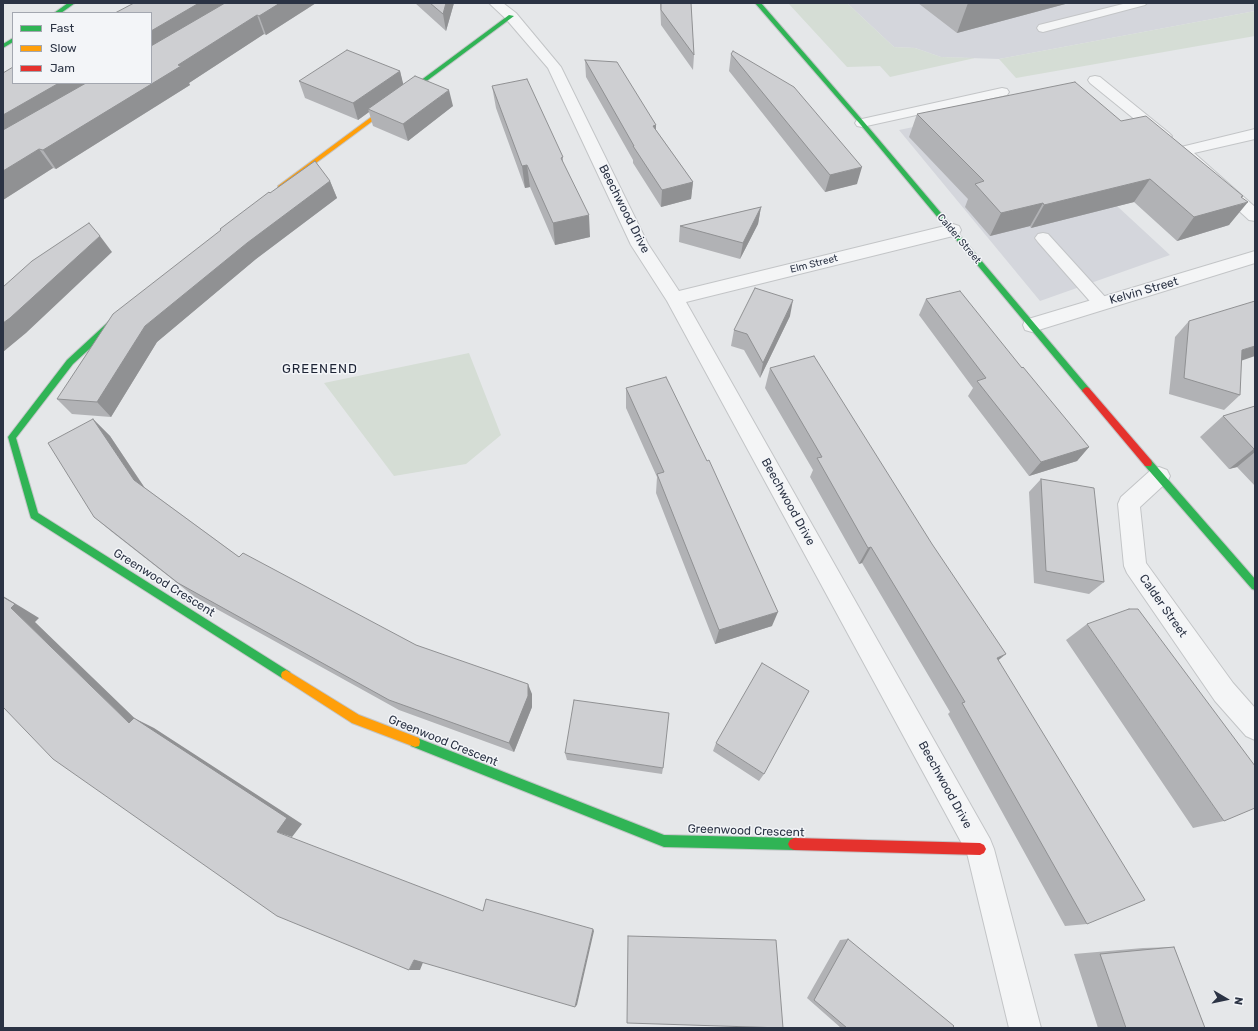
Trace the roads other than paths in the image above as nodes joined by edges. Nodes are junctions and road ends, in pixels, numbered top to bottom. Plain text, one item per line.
1 (72, 3) edge
2 (758, 3) edge
3 (1141, 3) edge
4 (503, 10) edge
5 (58, 12) edge
6 (1043, 28) dead end
7 (12, 41) edge
8 (3, 46) edge
9 (1095, 80) dead end
10 (1002, 92) dead end
11 (862, 123) junction
12 (1255, 134) edge
13 (1182, 151) junction
14 (271, 193) edge
15 (1255, 216) edge
16 (953, 230) junction
17 (1043, 238) dead end
18 (1255, 257) edge
19 (675, 298) junction
20 (1101, 303) junction
21 (129, 308) edge
22 (1032, 325) junction
23 (8, 438) edge
24 (1159, 476) junction
25 (1255, 586) edge
26 (1255, 727) edge
27 (980, 849) junction
28 (1025, 1028) edge

1 - 5 street
2 - 11 street, Calder Street
3 - 6 lane
4 - 14 street
4 - 19 street, Beechwood Drive
7 - 8 street
9 - 13 street
10 - 11 lane
11 - 16 street, Calder Street
12 - 13 street
13 - 15 street
16 - 19 street, Elm Street
16 - 22 street, Calder Street
17 - 20 lane
18 - 20 street, Kelvin Street
19 - 27 street, Beechwood Drive
20 - 22 street, Kelvin Street
21 - 23 street, Greenwood Crescent
22 - 24 street, Calder Street
23 - 27 street, Greenwood Crescent
24 - 25 street, Calder Street
24 - 26 street, Calder Street
27 - 28 street, Beechwood Drive

